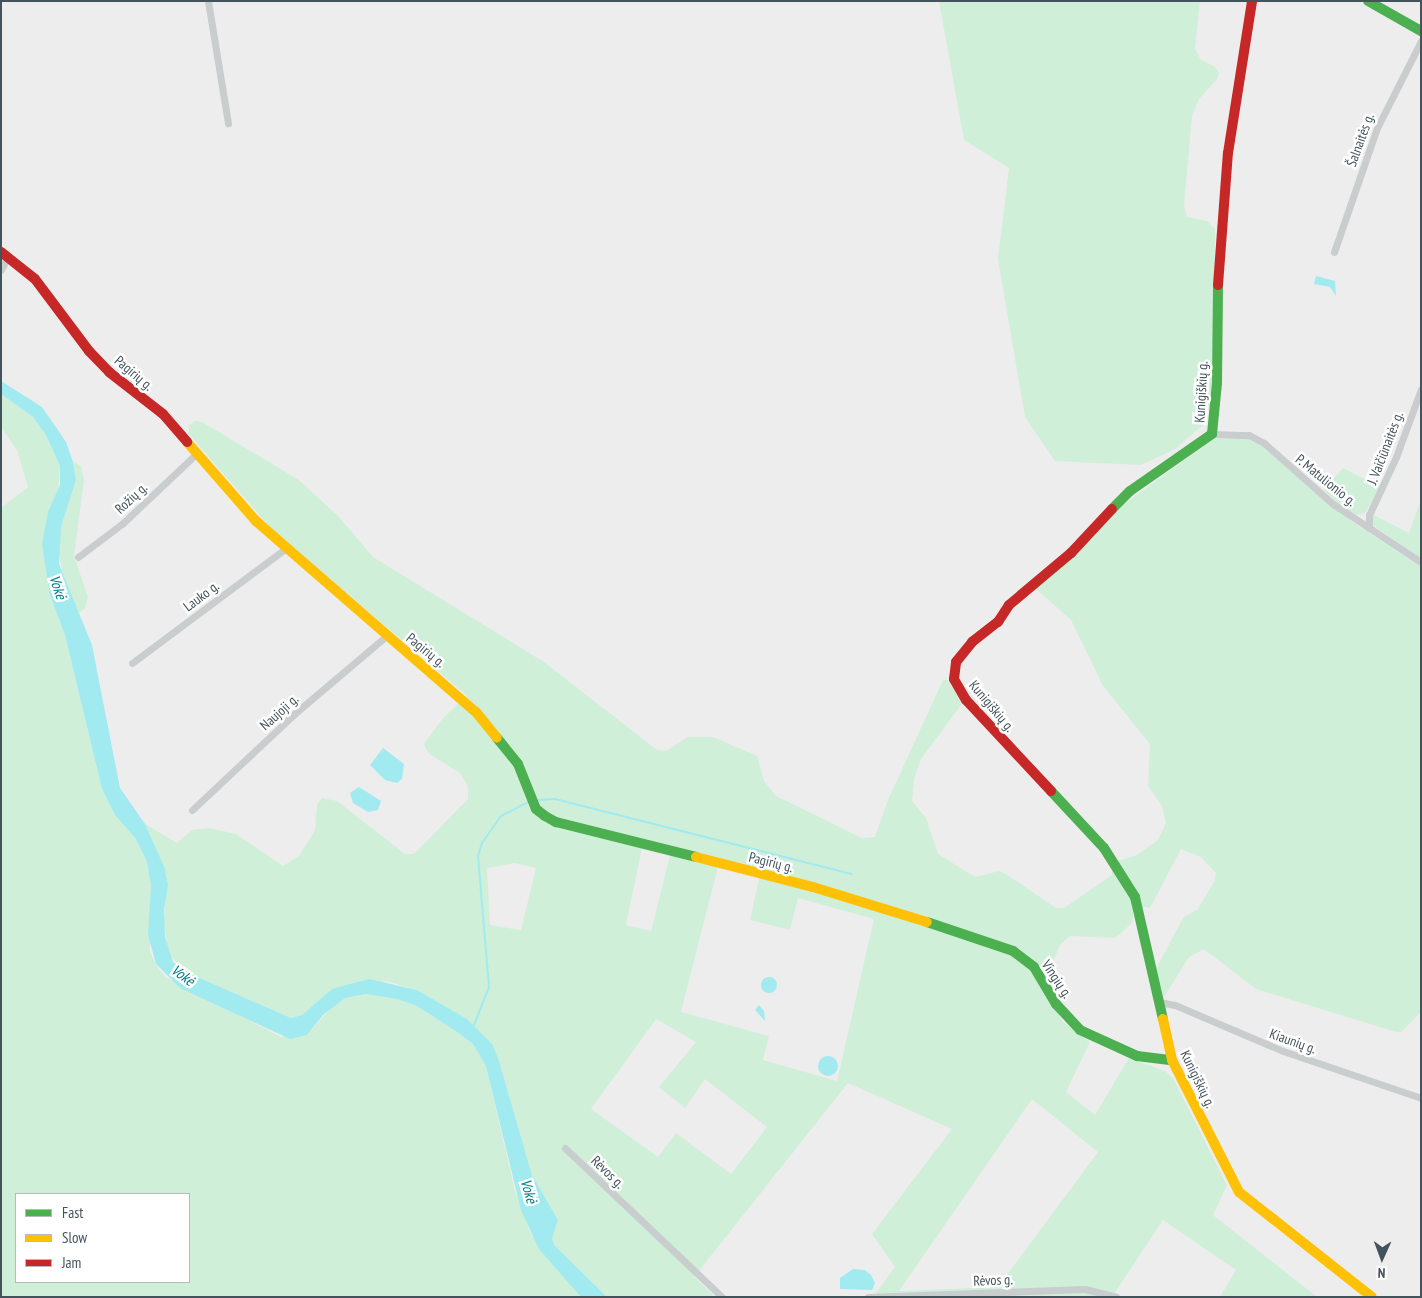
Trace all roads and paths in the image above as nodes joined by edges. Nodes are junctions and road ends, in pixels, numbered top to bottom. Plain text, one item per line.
1 (208, 1) edge
2 (1252, 1) edge
3 (1368, 1) edge
4 (1421, 31) edge
5 (1421, 41) edge
6 (228, 122) dead end
7 (1334, 252) dead end
8 (4, 255) edge
9 (1, 270) edge
10 (1421, 389) edge
11 (1212, 434) junction
12 (198, 452) junction
13 (1369, 515) junction
14 (1353, 518) junction
15 (1369, 528) junction
16 (285, 549) junction
17 (78, 557) dead end
18 (1421, 562) edge
19 (386, 636) junction
20 (132, 662) dead end
21 (192, 810) dead end
22 (914, 916) joint
23 (1159, 1002) junction
24 (1172, 1060) junction
25 (1421, 1098) edge
26 (564, 1148) dead end
27 (722, 1297) edge
28 (868, 1297) edge
29 (1116, 1297) edge
30 (1372, 1297) edge

1 - 6 street
2 - 11 street, Kunigiškių g.
3 - 4 street
5 - 7 street, Šalnaitės g.
8 - 9 street
8 - 12 street, Pagirių g.
10 - 13 street, J. Vaičiūnaitės g.
11 - 14 street, P. Matulionio g.
11 - 23 street, Kunigiškių g.
12 - 16 street, Pagirių g.
12 - 17 street, Rožių g.
13 - 14 street
13 - 15 street, J. Vaičiūnaitės g.
14 - 15 street, P. Matulionio g.
15 - 18 street, P. Matulionio g.
16 - 19 street, Pagirių g.
16 - 20 street, Lauko g.
19 - 21 street, Naujoji g.
19 - 22 street, Pagirių g.
22 - 24 street, Vingių g.
23 - 24 street, Kunigiškių g.
23 - 25 street, Kiaunių g.
24 - 30 street, Kunigiškių g.
26 - 27 street, Rėvos g.
28 - 29 street, Rėvos g.

